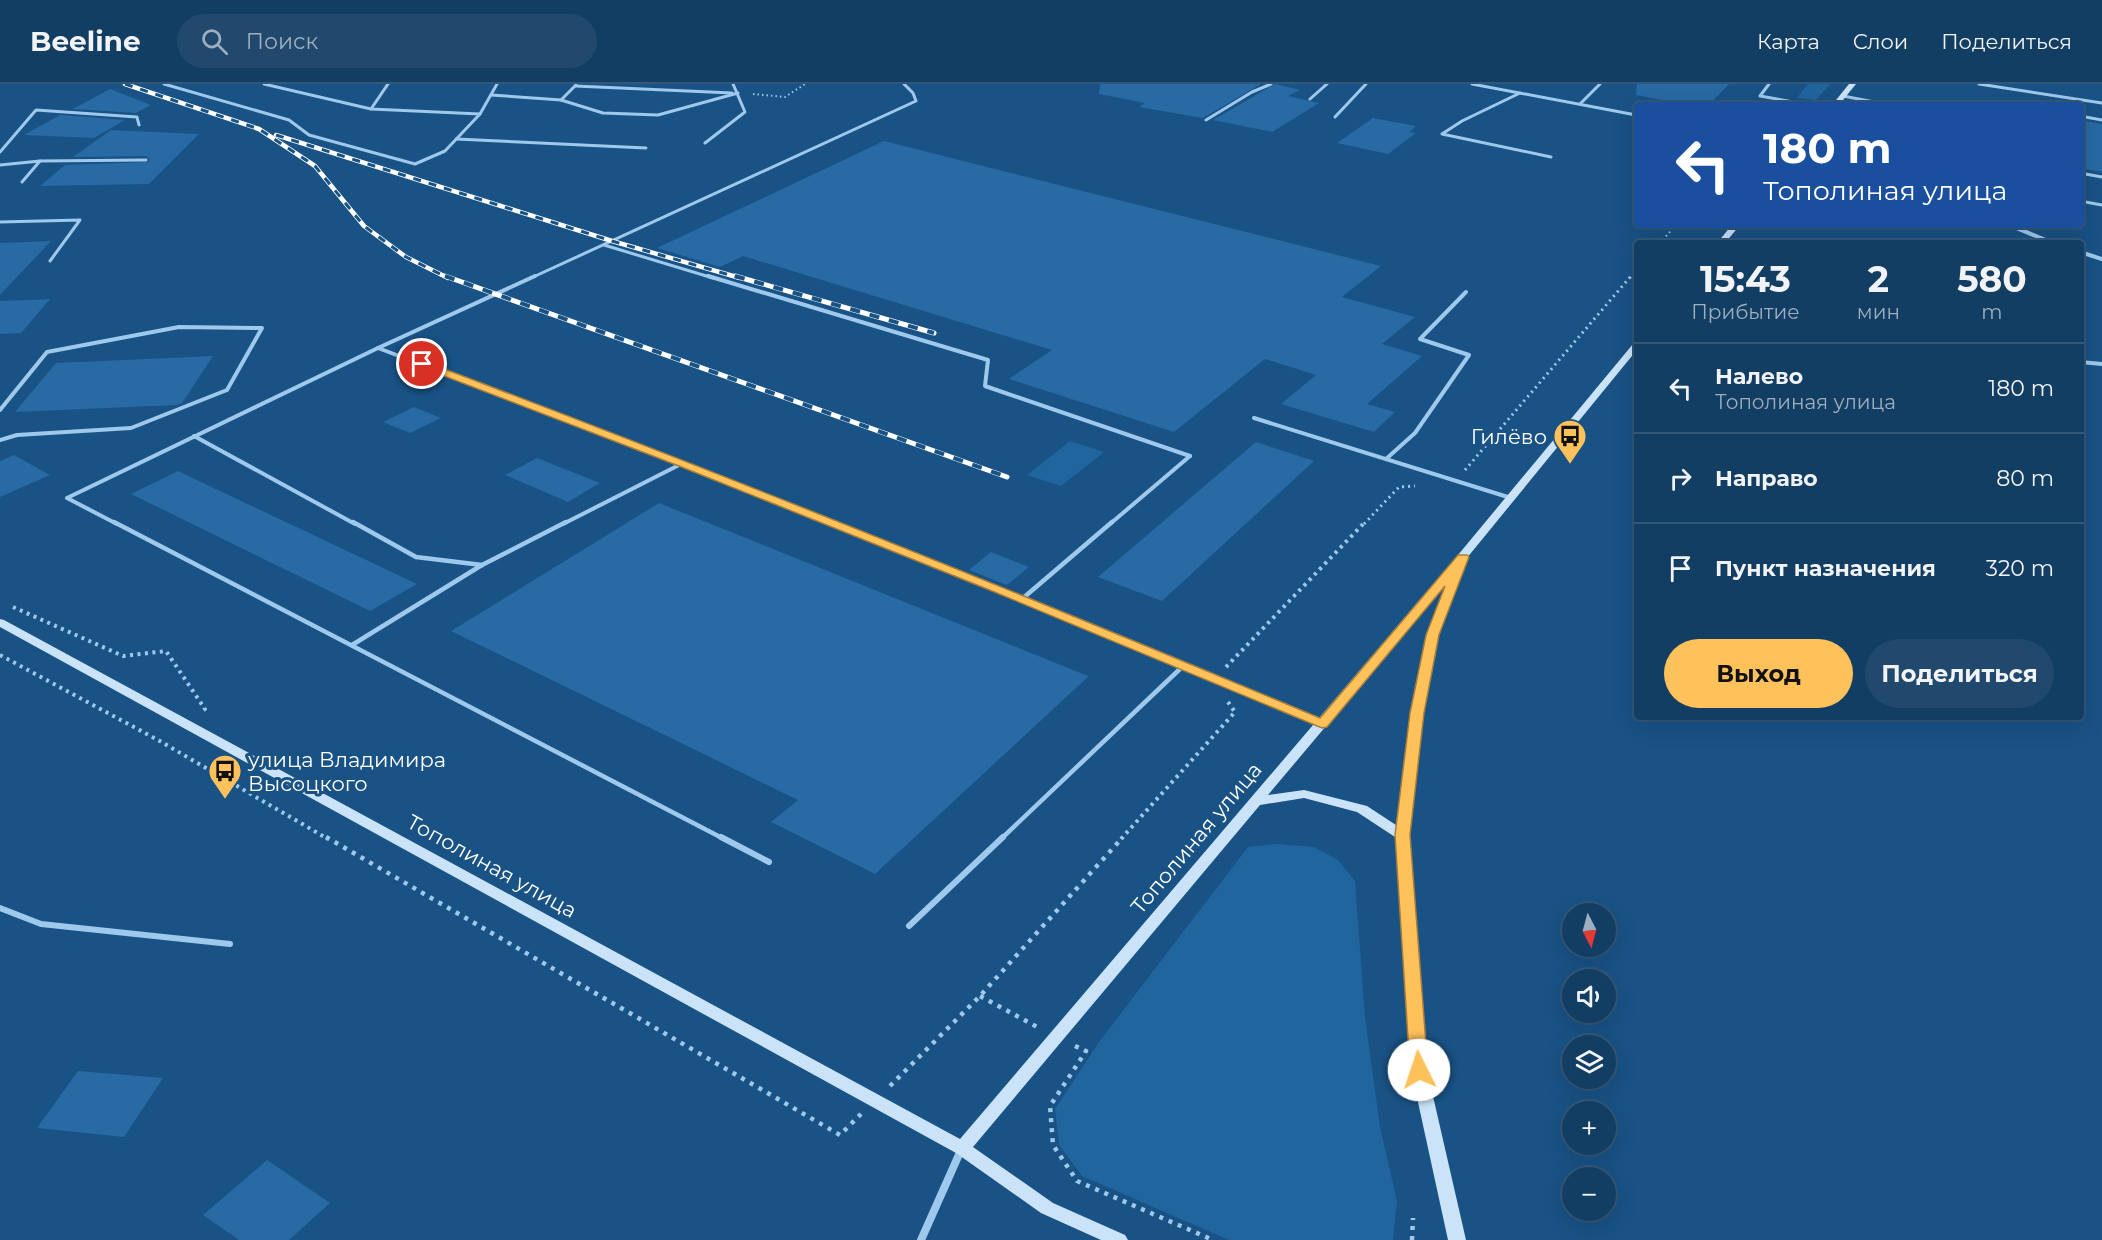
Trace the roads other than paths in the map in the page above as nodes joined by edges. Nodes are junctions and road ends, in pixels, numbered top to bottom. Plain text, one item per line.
1 (164, 84) edge
2 (264, 84) edge
3 (388, 84) edge
4 (497, 84) edge
5 (733, 84) edge
6 (904, 84) edge
7 (1271, 84) edge
8 (1327, 84) edge
9 (1366, 84) edge
10 (1472, 84) edge
11 (1600, 84) edge
12 (1769, 84) edge
13 (1853, 84) edge
14 (1979, 84) edge
15 (576, 85) edge
16 (738, 93) junction
17 (1520, 93) junction
18 (491, 95) junction
19 (1843, 96) junction
20 (1310, 99) dead end
21 (561, 100) junction
22 (1794, 102) edge
23 (1838, 102) edge
24 (1874, 102) edge
25 (2102, 103) edge
26 (1580, 104) junction
27 (371, 109) junction
28 (480, 114) junction
29 (1634, 114) edge
30 (1335, 117) dead end
31 (2084, 117) edge
32 (1206, 120) dead end
33 (2102, 120) edge
34 (139, 125) dead end
35 (456, 139) junction
36 (705, 143) dead end
37 (645, 148) dead end
38 (0, 152) edge
39 (1551, 157) dead end
40 (146, 160) dead end
41 (40, 162) junction
42 (0, 165) edge
43 (2084, 174) edge
44 (2102, 177) edge
45 (22, 182) dead end
46 (2084, 202) edge
47 (2102, 205) edge
48 (0, 222) edge
49 (1734, 228) edge
50 (2016, 228) edge
51 (1724, 240) edge
52 (2046, 240) edge
53 (604, 245) junction
54 (2084, 253) edge
55 (2102, 259) edge
56 (50, 261) dead end
57 (1466, 292) dead end
58 (378, 348) junction
59 (1634, 348) edge
60 (2084, 362) edge
61 (2102, 364) edge
62 (0, 410) edge
63 (1254, 418) dead end
64 (194, 436) junction
65 (0, 440) edge
66 (1386, 459) junction
67 (684, 463) junction
68 (1511, 498) junction
69 (1462, 557) junction
70 (482, 565) junction
71 (1022, 599) junction
72 (0, 622) edge
73 (352, 645) junction
74 (1182, 667) junction
75 (1322, 724) junction
76 (1258, 801) junction
77 (1402, 835) junction
78 (769, 862) dead end
79 (0, 908) edge
80 (909, 926) dead end
81 (230, 944) dead end
82 (962, 1148) junction
83 (921, 1240) edge
84 (1119, 1240) edge
85 (1457, 1240) edge

1 - 35 lane
2 - 27 lane
3 - 27 lane
4 - 18 lane
5 - 16 lane
6 - 53 lane
7 - 32 lane
8 - 20 lane
9 - 30 lane
10 - 17 lane
11 - 26 lane
12 - 22 lane
13 - 19 main road
14 - 25 lane
15 - 16 lane
15 - 21 lane
16 - 21 lane
16 - 36 lane
17 - 26 lane
17 - 39 lane
18 - 21 lane
18 - 28 lane
19 - 23 main road
19 - 24 lane
26 - 29 lane
27 - 28 lane
28 - 35 lane
31 - 33 lane
34 - 38 lane
35 - 37 lane
40 - 41 lane
41 - 42 lane
41 - 45 lane
43 - 44 lane
46 - 47 lane
48 - 56 lane
49 - 51 main road
50 - 52 street
53 - 58 lane
53 - 71 lane
54 - 55 street
57 - 66 lane
58 - 64 lane
58 - 67 lane
59 - 68 main road, Тополиная улица
60 - 61 lane
62 - 65 lane
63 - 66 lane
64 - 70 lane
64 - 73 lane
66 - 68 lane
67 - 70 lane
67 - 71 lane
68 - 69 main road, Тополиная улица
69 - 75 main road, Тополиная улица
69 - 77 main road
70 - 73 lane
71 - 74 lane
72 - 82 main road, Тополиная улица
73 - 78 lane
74 - 75 lane
74 - 80 lane
75 - 76 main road, Тополиная улица
76 - 77 main road
76 - 82 main road, Тополиная улица
77 - 85 main road
79 - 81 lane
82 - 83 street
82 - 84 main road, Тополиная улица

